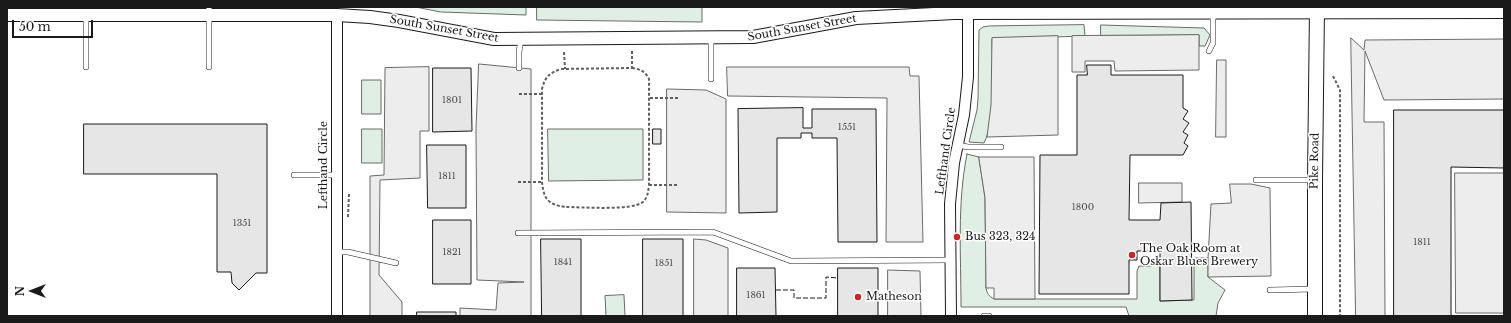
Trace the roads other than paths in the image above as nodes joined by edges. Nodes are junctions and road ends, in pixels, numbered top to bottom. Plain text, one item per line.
1 (968, 10) edge
2 (1317, 10) edge
3 (44, 11) edge
4 (209, 11) edge
5 (1213, 12) junction
6 (1504, 12) edge
7 (7, 15) edge
8 (86, 15) junction
9 (337, 15) junction
10 (711, 38) junction
11 (521, 39) junction
12 (1209, 51) dead end
13 (86, 67) dead end
14 (209, 67) dead end
15 (519, 68) dead end
16 (711, 79) dead end
17 (958, 145) junction
18 (1001, 147) dead end
19 (294, 175) dead end
20 (336, 175) junction
21 (1256, 180) dead end
22 (1314, 180) junction
23 (518, 233) dead end
24 (337, 252) junction
25 (951, 260) junction
26 (396, 262) dead end
27 (1315, 289) junction
28 (1270, 290) dead end
29 (337, 316) edge
30 (951, 316) edge
31 (984, 316) edge
32 (989, 316) edge
33 (1316, 316) edge

1 - 5 street, South Sunset Street
1 - 10 street, South Sunset Street
1 - 17 street, Lefthand Circle
2 - 5 street, South Sunset Street
2 - 6 street, South Sunset Street
2 - 22 main road, Pike Road
3 - 7 street, South Sunset Street
3 - 8 street, South Sunset Street
4 - 8 street, South Sunset Street
4 - 9 street, South Sunset Street
4 - 14 lane
5 - 12 lane
8 - 13 lane
9 - 11 street, South Sunset Street
9 - 20 street, Lefthand Circle
10 - 11 street, South Sunset Street
10 - 16 lane
11 - 15 lane
17 - 18 lane
17 - 25 street, Lefthand Circle
19 - 20 lane
20 - 24 street, Lefthand Circle
21 - 22 lane
22 - 27 main road, Pike Road
23 - 25 lane
24 - 26 lane
24 - 29 street, Lefthand Circle
25 - 30 street, Lefthand Circle
27 - 28 lane
27 - 33 main road, Pike Road
31 - 32 lane

